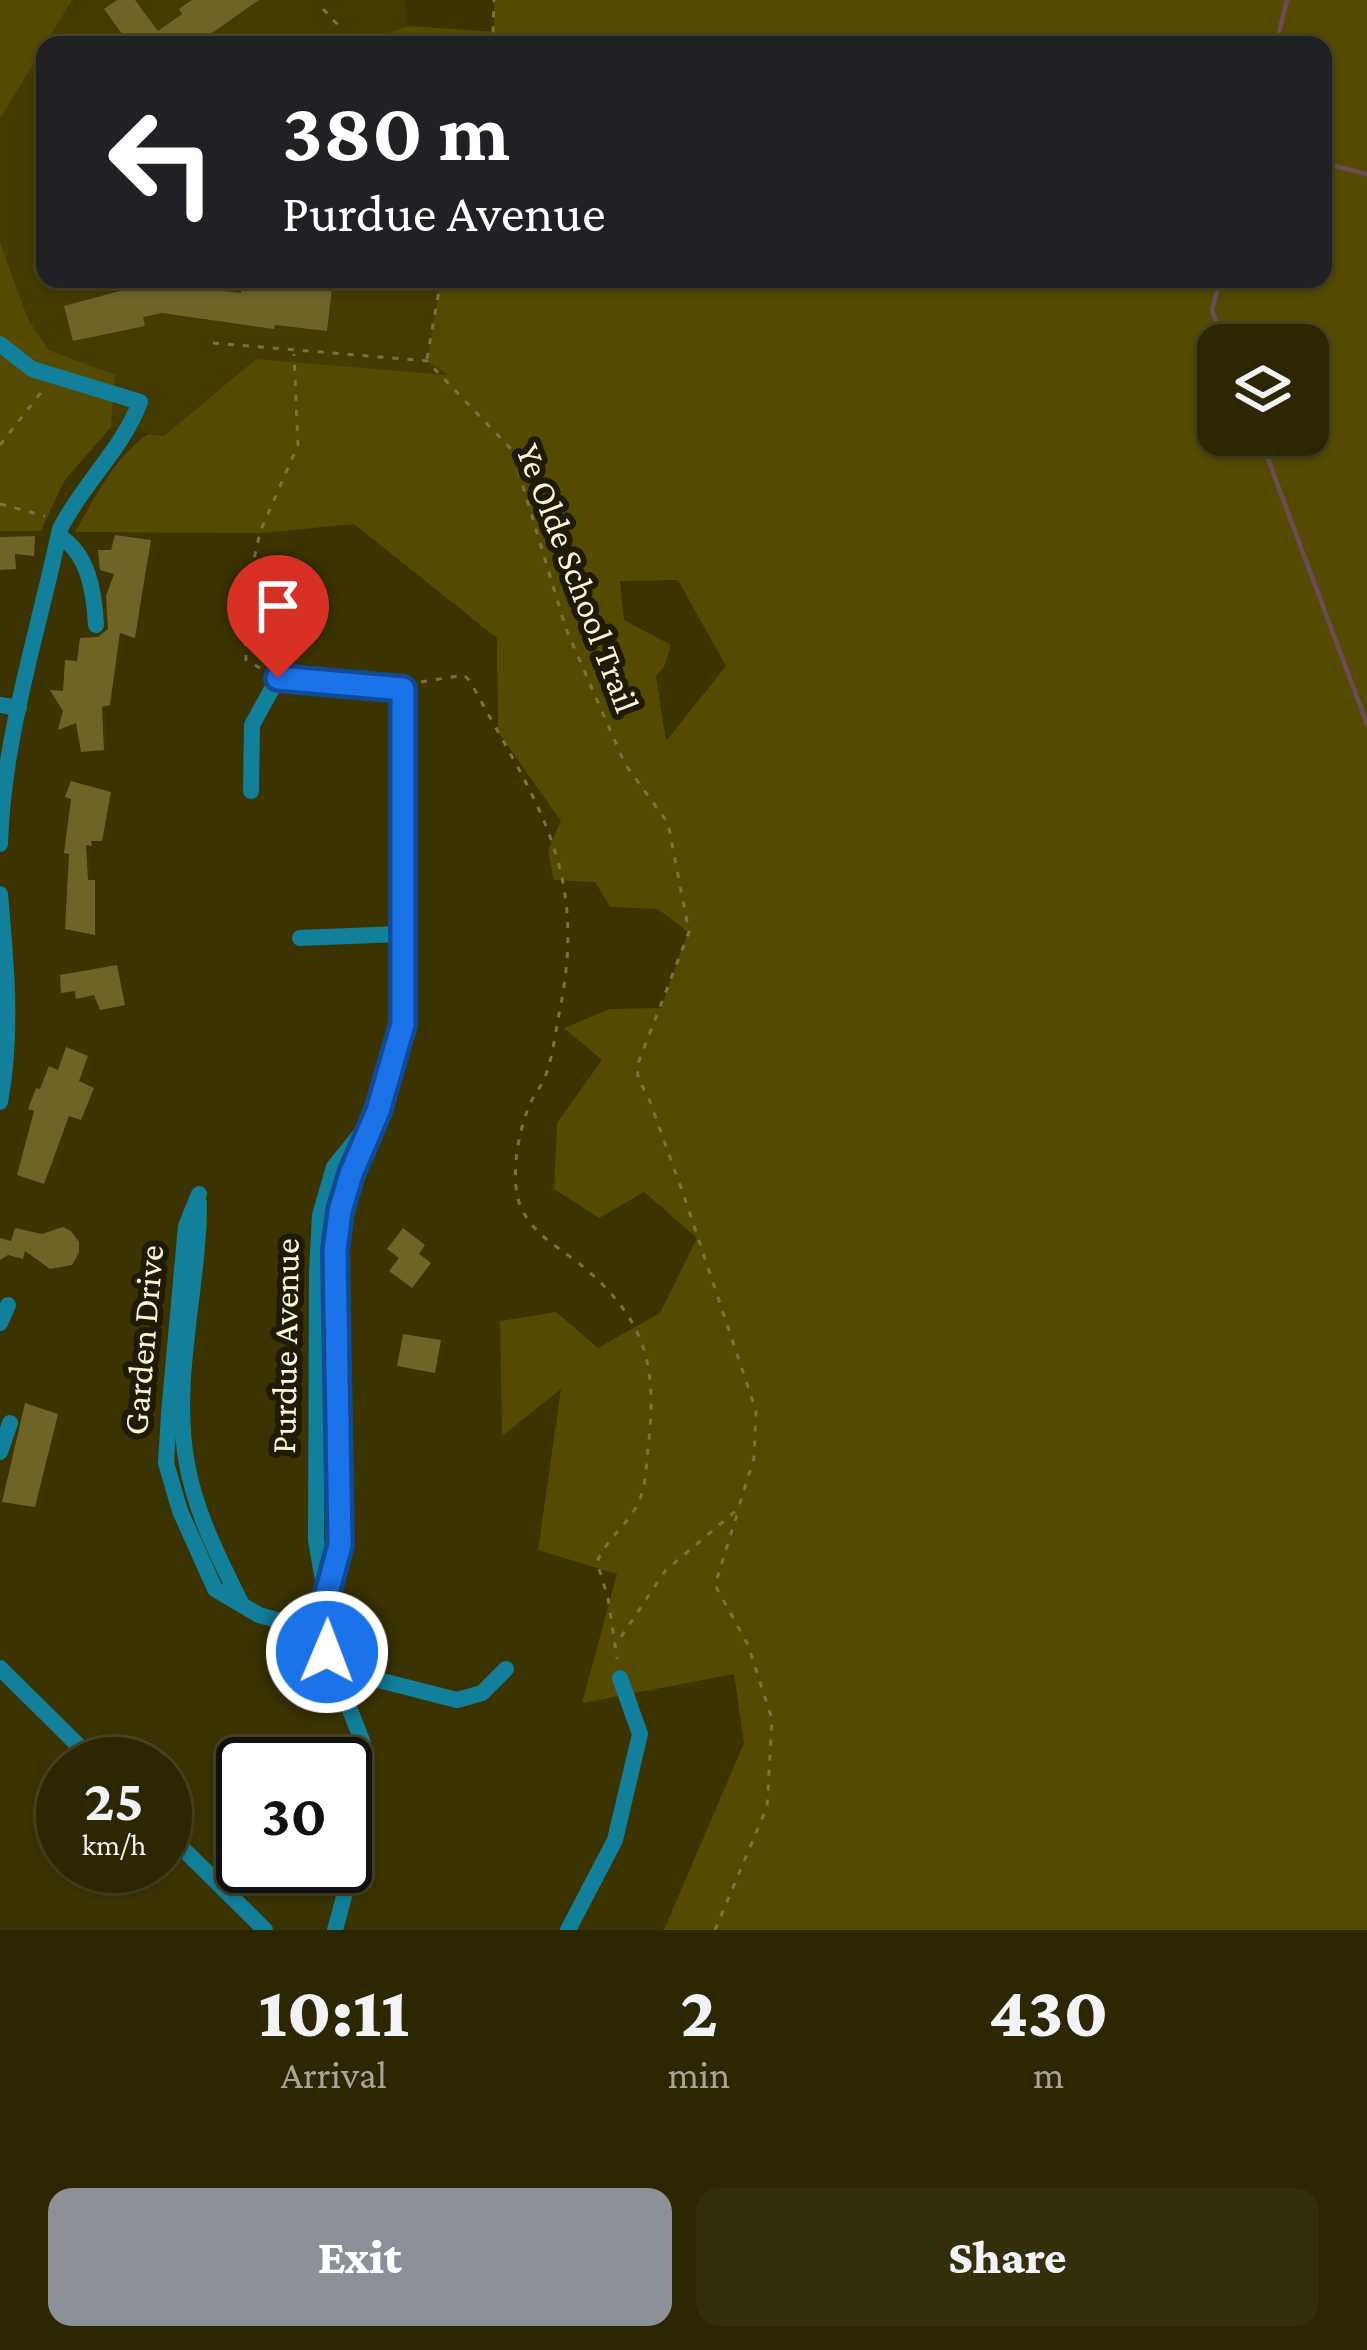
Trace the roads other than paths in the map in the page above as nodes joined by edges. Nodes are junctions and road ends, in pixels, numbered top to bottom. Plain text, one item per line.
1 (0, 344) edge
2 (62, 529) junction
3 (96, 625) dead end
4 (9, 706) edge
5 (251, 791) dead end
6 (0, 844) edge
7 (0, 894) edge
8 (400, 934) junction
9 (300, 938) dead end
10 (0, 1102) edge
11 (8, 1305) dead end
12 (0, 1323) edge
13 (10, 1423) dead end
14 (0, 1451) edge
15 (241, 1604) junction
16 (329, 1635) junction
17 (0, 1668) edge
18 (506, 1670) dead end
19 (337, 1676) junction
20 (620, 1678) road end
21 (70, 1737) edge
22 (192, 1858) edge
23 (265, 1930) edge
24 (334, 1930) edge
25 (568, 1930) edge

1 - 2 street
2 - 3 street
2 - 4 street
4 - 6 street
5 - 8 street, Purdue Avenue
7 - 10 street
8 - 9 street
8 - 16 street, Purdue Avenue
11 - 12 street
13 - 14 street
15 - 15 street, Garden Drive
15 - 16 street, Garden Drive
16 - 19 street, Purdue Avenue
17 - 21 street
18 - 19 street
19 - 24 street, Purdue Avenue
20 - 25 street
22 - 23 street

